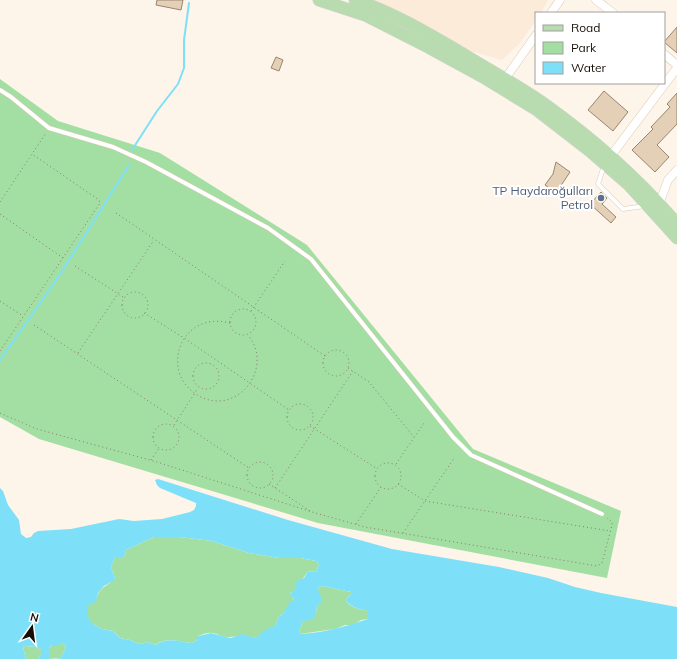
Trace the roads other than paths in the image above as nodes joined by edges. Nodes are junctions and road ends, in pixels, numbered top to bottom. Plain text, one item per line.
1 (319, 0) edge
2 (355, 0) edge
3 (560, 0) edge
4 (596, 0) edge
5 (369, 7) edge
6 (552, 12) edge
7 (612, 12) edge
8 (535, 36) edge
9 (665, 55) edge
10 (677, 64) edge
11 (677, 68) edge
12 (505, 79) junction
13 (665, 84) edge
14 (665, 84) edge
15 (0, 90) edge
16 (607, 160) junction
17 (677, 170) edge
18 (653, 205) junction
19 (677, 224) edge
20 (677, 238) edge
21 (602, 514) road end

1 - 5 main road
2 - 5 main road
3 - 6 street
4 - 7 street
5 - 12 main road
5 - 16 main road
8 - 12 street
9 - 10 street
11 - 14 street
12 - 16 main road
13 - 16 street
15 - 21 lane
16 - 18 main road
16 - 18 lane
17 - 18 street
18 - 19 main road
18 - 20 main road

